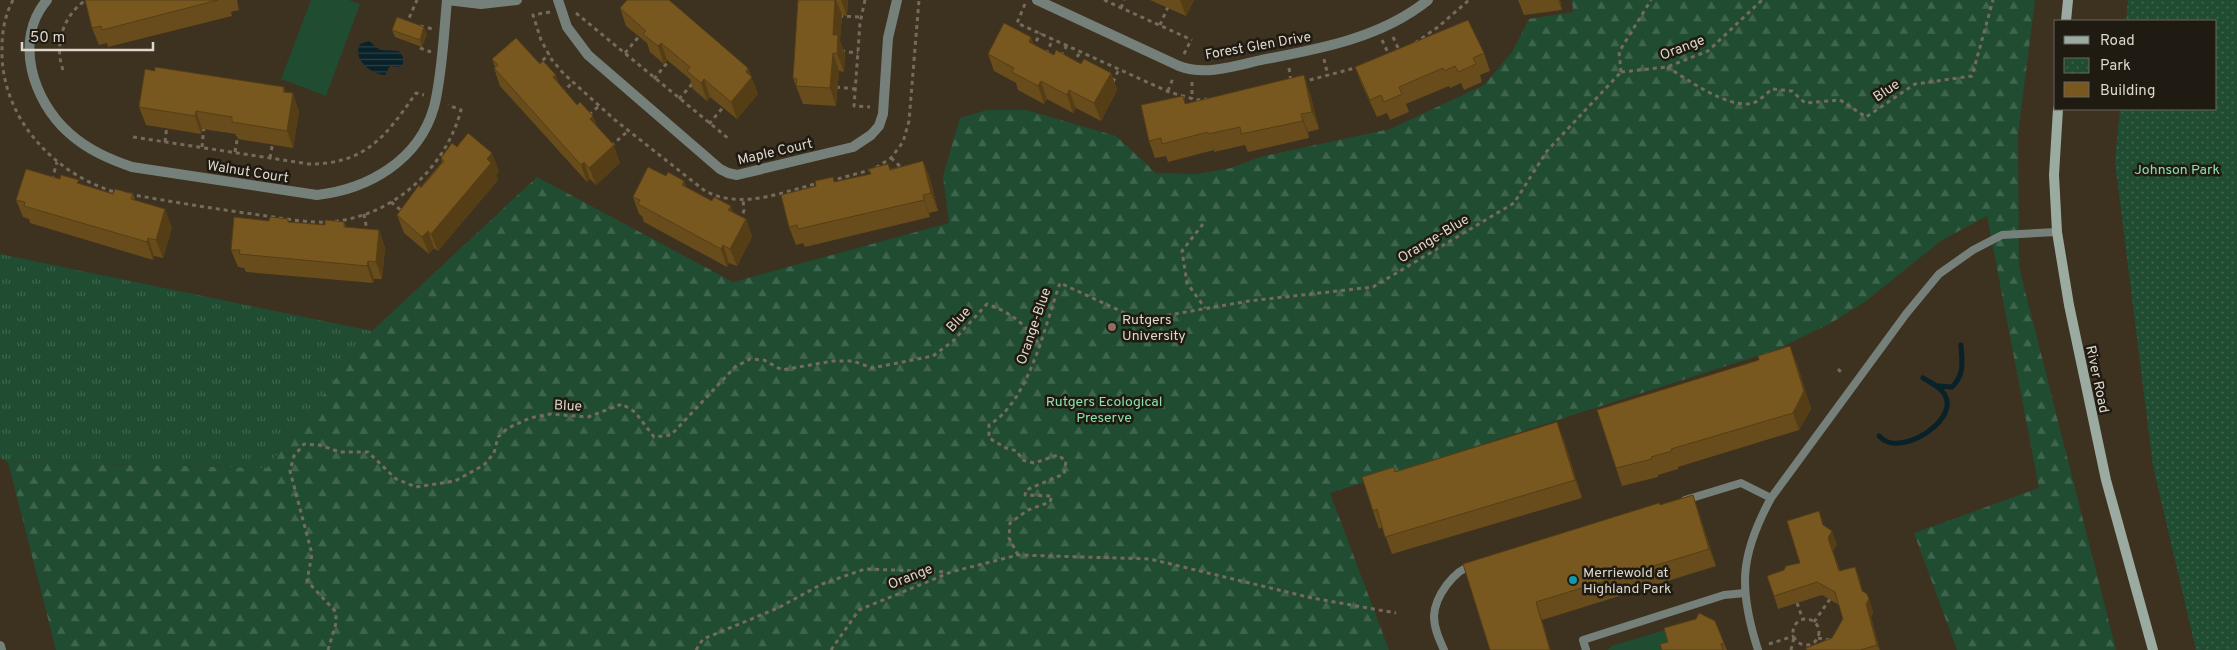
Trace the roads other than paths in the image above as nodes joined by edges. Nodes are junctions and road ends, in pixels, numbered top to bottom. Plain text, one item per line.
1 (47, 0) edge
2 (447, 0) edge
3 (517, 0) edge
4 (558, 0) edge
5 (897, 0) edge
6 (1037, 0) edge
7 (1428, 0) edge
8 (2068, 0) edge
9 (2066, 20) edge
10 (2058, 110) edge
11 (2057, 232) junction
12 (1771, 498) junction
13 (1675, 503) edge
14 (1477, 563) edge
15 (1744, 593) junction
16 (0, 646) edge
17 (1, 650) edge
18 (1444, 650) edge
19 (1586, 650) edge
20 (1758, 650) edge
21 (2153, 650) edge

1 - 2 street, Walnut Court
2 - 3 street
4 - 5 street, Maple Court
6 - 7 street, Forest Glen Drive
8 - 9 street
10 - 11 street, River Road
11 - 12 lane
11 - 21 street, River Road
12 - 13 lane
12 - 15 lane
14 - 18 lane
15 - 19 lane
15 - 20 lane
16 - 17 street

